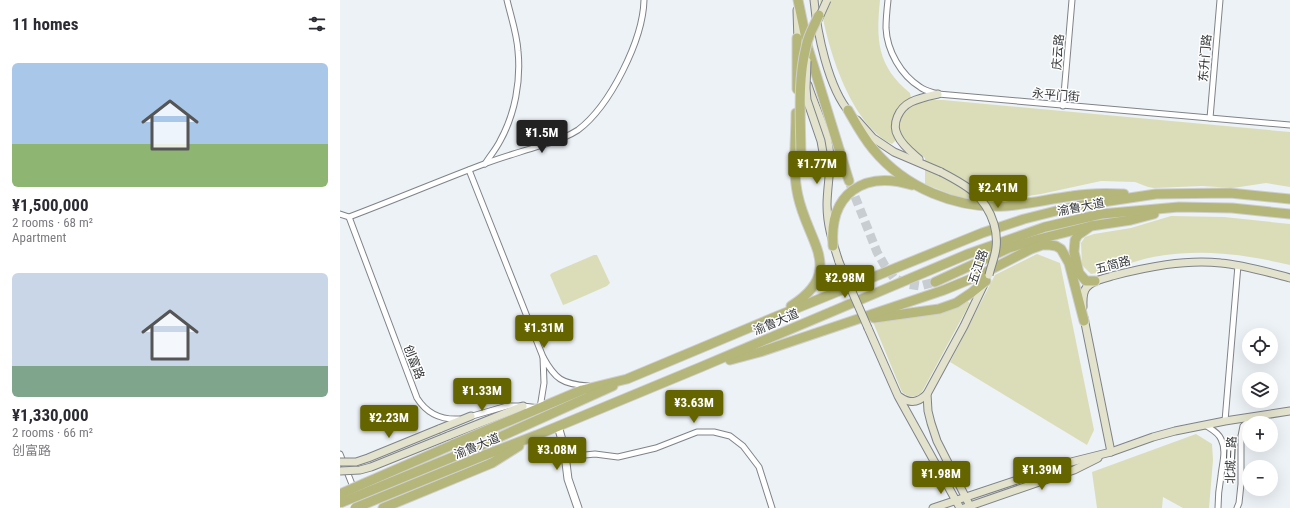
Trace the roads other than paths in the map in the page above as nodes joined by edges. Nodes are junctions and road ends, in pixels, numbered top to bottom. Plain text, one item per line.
1 (507, 0) edge
2 (644, 0) edge
3 (798, 0) edge
4 (814, 0) edge
5 (827, 0) edge
6 (888, 0) edge
7 (1072, 0) edge
8 (1220, 0) edge
9 (819, 15) junction
10 (797, 38) junction
11 (938, 94) junction
12 (1063, 106) junction
13 (848, 110) junction
14 (1210, 118) junction
15 (1290, 125) edge
16 (922, 162) junction
17 (485, 164) junction
18 (469, 170) junction
19 (849, 181) tunnel mouth
20 (920, 188) junction
21 (1156, 194) junction
22 (1290, 199) edge
23 (827, 204) junction
24 (801, 206) junction
25 (1179, 207) junction
26 (340, 214) edge
27 (1290, 214) edge
28 (349, 217) junction
29 (1091, 226) junction
30 (833, 246) junction
31 (1238, 265) junction
32 (987, 278) junction
33 (1290, 278) edge
34 (1095, 281) junction
35 (935, 282) tunnel mouth
36 (775, 317) junction
37 (851, 321) junction
38 (1084, 321) junction
39 (543, 357) junction
40 (701, 367) junction
41 (627, 379) junction
42 (595, 386) junction
43 (927, 394) junction
44 (898, 396) junction
45 (523, 406) junction
46 (540, 408) junction
47 (1290, 411) edge
48 (471, 416) junction
49 (1261, 416) edge
50 (1242, 419) edge
51 (1225, 421) junction
52 (1204, 425) junction
53 (558, 426) junction
54 (1242, 433) edge
55 (537, 435) junction
56 (1111, 452) junction
57 (340, 454) edge
58 (565, 457) junction
59 (340, 462) edge
60 (340, 471) edge
61 (340, 494) edge
62 (966, 496) junction
63 (407, 498) junction
64 (956, 500) junction
65 (340, 503) edge
66 (968, 507) edge
67 (356, 508) edge
68 (362, 508) edge
69 (383, 508) edge
70 (393, 508) edge
71 (578, 508) edge
72 (772, 508) edge
73 (933, 508) edge
74 (960, 508) edge
75 (1218, 508) edge
76 (1237, 508) edge

1 - 17 street
2 - 17 street
3 - 10 main road
3 - 19 highway
4 - 13 main road, 五江路
5 - 9 main road, bridge
6 - 11 street, 永平门街
7 - 12 street, 庆云路
8 - 14 street, 东升门路
9 - 23 main road, bridge
9 - 24 highway, bridge
10 - 23 main road
10 - 24 highway
11 - 12 street, 永平门街
11 - 16 main road
12 - 14 street, 永平门街
13 - 16 main road, 五江路
13 - 20 highway
14 - 15 street, 永平门街
16 - 32 main road, 五江路, bridge
17 - 18 street
18 - 28 street
18 - 39 street
20 - 21 highway
20 - 30 highway
21 - 22 highway, 渝鲁大道
21 - 36 highway, 渝鲁大道
23 - 30 main road
24 - 36 highway
25 - 27 highway, 渝鲁大道
25 - 29 highway
25 - 40 highway, 渝鲁大道
26 - 28 street
28 - 48 street, 创富路
29 - 34 highway
29 - 35 highway
30 - 44 main road, bridge
31 - 33 main road, 五简路
31 - 34 main road, 五简路
31 - 51 street
32 - 37 highway
32 - 43 main road, 五江路
34 - 38 main road, 五简路
36 - 41 highway, 渝鲁大道
37 - 38 highway
37 - 40 highway
38 - 56 main road, 五简路
39 - 42 street
39 - 46 street
40 - 53 highway, 渝鲁大道
41 - 42 highway, 渝鲁大道
41 - 65 highway, bridge
42 - 46 highway, 渝鲁大道
43 - 44 main road
43 - 62 main road
44 - 64 main road
45 - 46 street, 创富路
45 - 48 street, 创富路
45 - 60 main road, bridge
46 - 61 highway, 渝鲁大道, bridge
47 - 49 main road
48 - 59 main road, bridge
50 - 51 main road
51 - 52 main road
52 - 56 main road
52 - 75 street, 北城三路
53 - 55 highway, 渝鲁大道
53 - 58 street
54 - 76 street, 北城三路
55 - 63 highway
55 - 67 highway, 渝鲁大道, bridge
56 - 62 main road
56 - 66 main road
57 - 68 street
58 - 71 street
58 - 72 street
62 - 64 main road
62 - 66 main road
63 - 69 highway
63 - 70 highway
64 - 73 main road
64 - 74 main road

